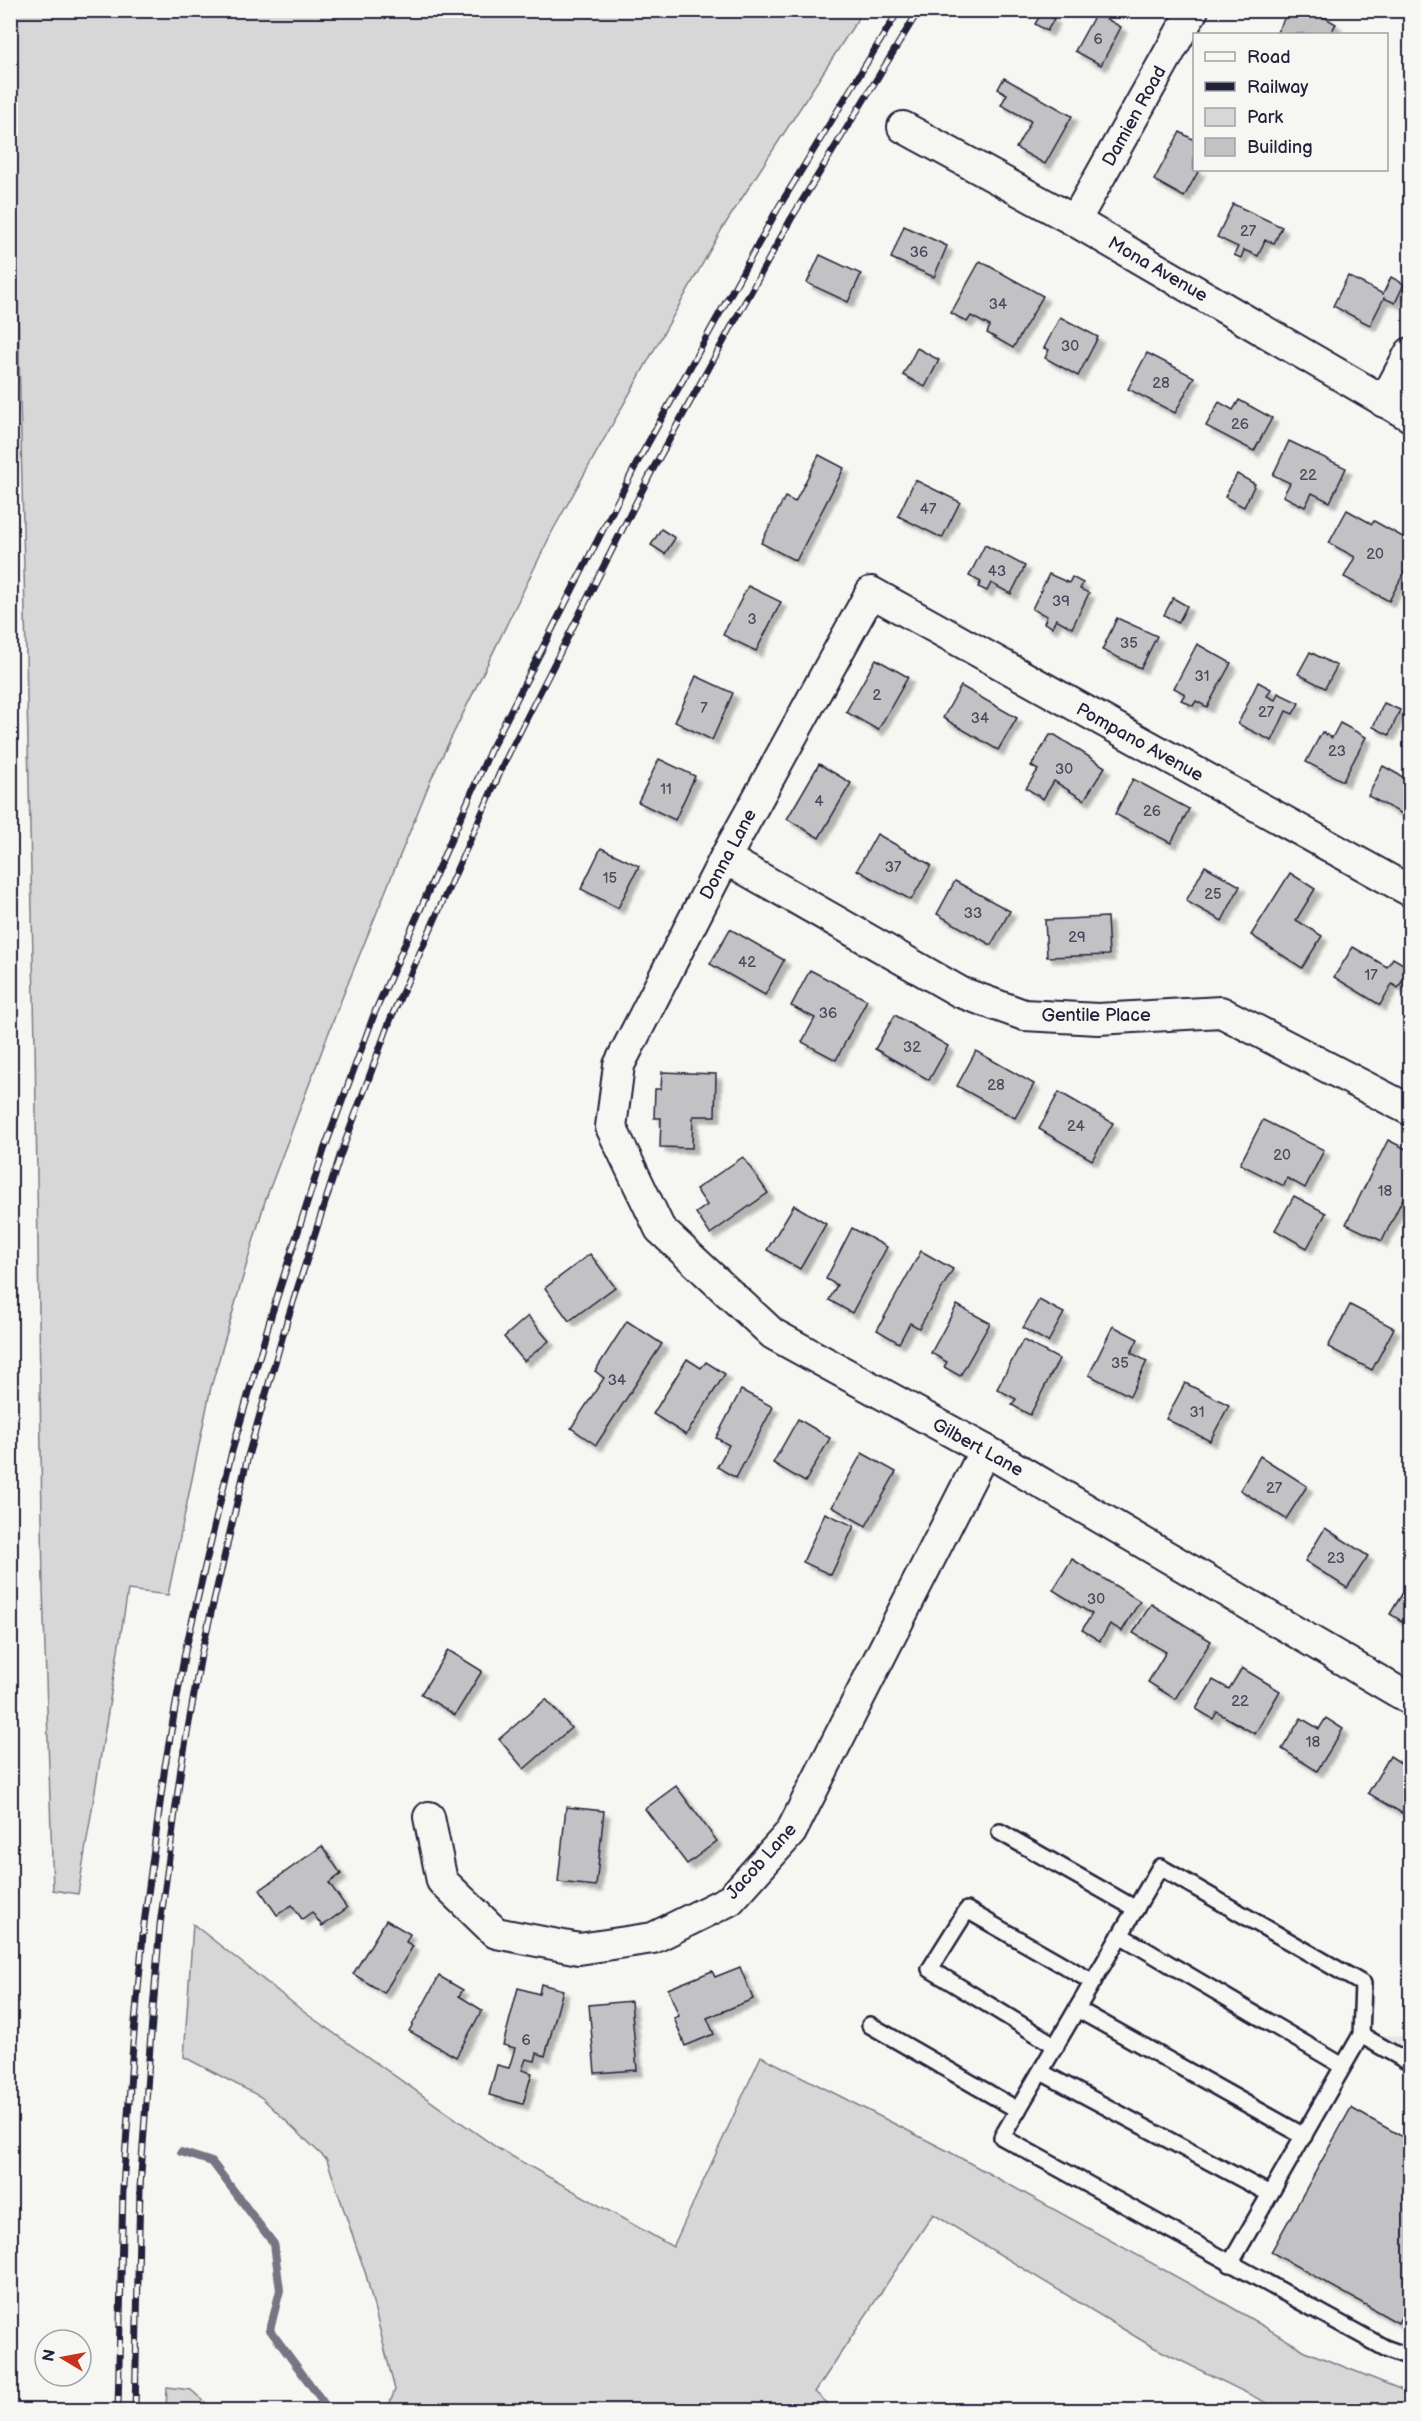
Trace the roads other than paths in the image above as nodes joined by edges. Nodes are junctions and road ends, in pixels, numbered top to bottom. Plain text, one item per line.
1 (1193, 10) edge
2 (903, 127) dead end
3 (1075, 220) junction
4 (1410, 353) edge
5 (1384, 402) junction
6 (1410, 416) edge
7 (871, 592) joint
8 (725, 858) junction
9 (1410, 891) edge
10 (1410, 1110) edge
11 (611, 1126) joint
12 (985, 1450) junction
13 (1410, 1700) edge
14 (429, 1817) dead end
15 (1000, 1832) dead end
16 (1136, 1909) junction
17 (1120, 1935) junction
18 (1093, 1982) junction
19 (1077, 2009) junction
20 (870, 2025) dead end
21 (1361, 2035) junction
22 (1056, 2046) junction
23 (1410, 2063) edge
24 (1343, 2066) junction
25 (1041, 2072) junction
26 (1018, 2110) junction
27 (1304, 2136) junction
28 (1270, 2194) junction
29 (1230, 2264) junction
30 (1410, 2357) edge

1 - 3 street, Damien Road
2 - 3 street, Mona Avenue
3 - 5 street, Mona Avenue
4 - 5 street
5 - 6 street, Mona Avenue
7 - 8 street, Donna Lane
7 - 9 street, Pompano Avenue
8 - 10 street, Gentile Place
8 - 11 street, Donna Lane
11 - 12 street, Gilbert Lane
12 - 13 street, Gilbert Lane
12 - 14 street, Jacob Lane
15 - 16 lane
16 - 17 lane
16 - 21 lane
17 - 18 lane
17 - 24 lane
18 - 19 lane
18 - 22 lane
19 - 22 lane
19 - 27 lane
20 - 26 lane
21 - 23 lane
21 - 24 lane
22 - 25 lane
24 - 27 lane
25 - 26 lane
25 - 28 lane
26 - 29 lane
27 - 28 lane
28 - 29 lane
29 - 30 lane

